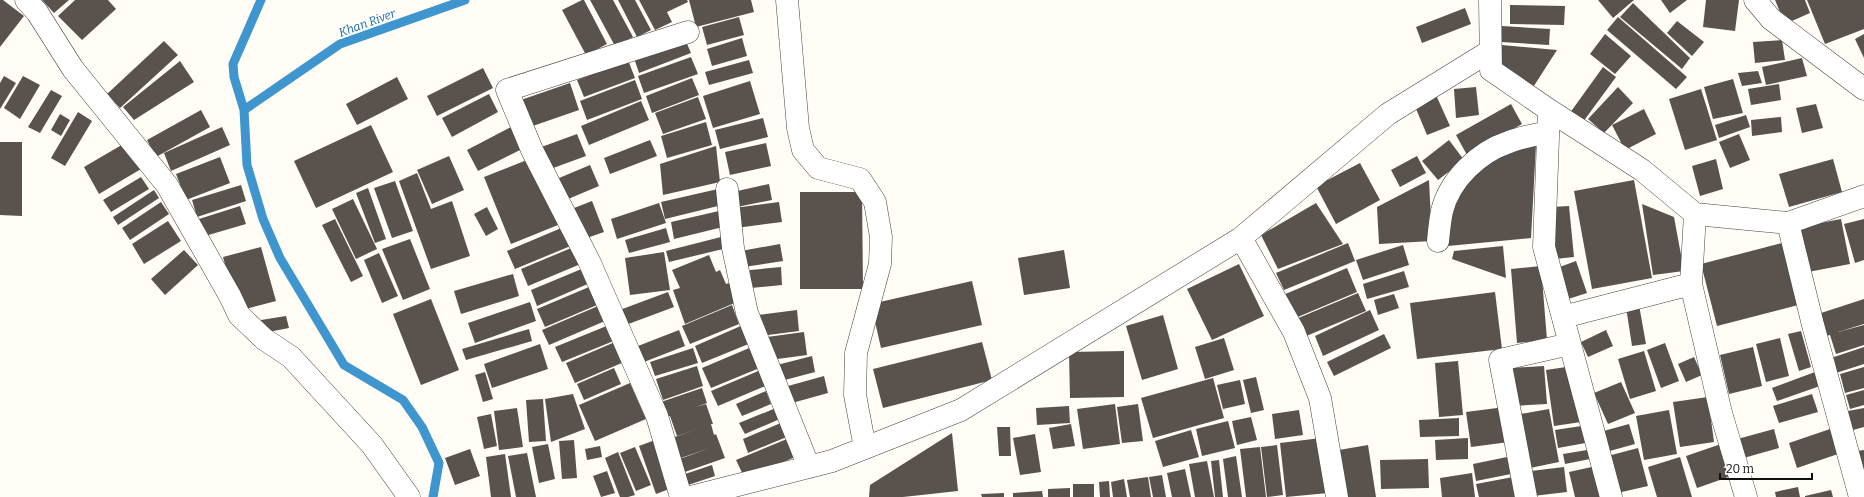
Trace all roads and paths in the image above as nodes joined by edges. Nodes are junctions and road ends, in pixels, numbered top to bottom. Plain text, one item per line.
1 (26, 0) edge
2 (787, 0) edge
3 (1490, 0) edge
4 (1755, 0) edge
5 (688, 32) dead end
6 (1490, 51) junction
7 (1864, 89) edge
8 (1549, 110) junction
9 (1548, 132) junction
10 (726, 189) dead end
11 (1864, 196) edge
12 (1695, 214) junction
13 (1788, 222) junction
14 (1241, 238) junction
15 (1438, 241) dead end
16 (1691, 284) junction
17 (1563, 317) junction
18 (1570, 344) junction
19 (865, 448) junction
20 (809, 467) junction
21 (409, 497) edge
22 (680, 497) edge
23 (691, 497) edge
24 (1336, 497) edge
25 (1526, 497) edge
26 (1611, 497) edge
27 (1746, 497) edge
28 (1860, 497) edge

1 - 21 street
2 - 19 street
3 - 6 street
4 - 7 street
5 - 22 street
6 - 8 street
6 - 14 street
8 - 9 street
8 - 12 street
9 - 15 street
9 - 17 street
10 - 20 street
11 - 13 street
12 - 13 street
12 - 16 street
13 - 28 street
14 - 19 street
14 - 24 street
16 - 17 street
16 - 27 street
17 - 18 street
18 - 25 street
18 - 26 street
19 - 20 street
20 - 23 street

